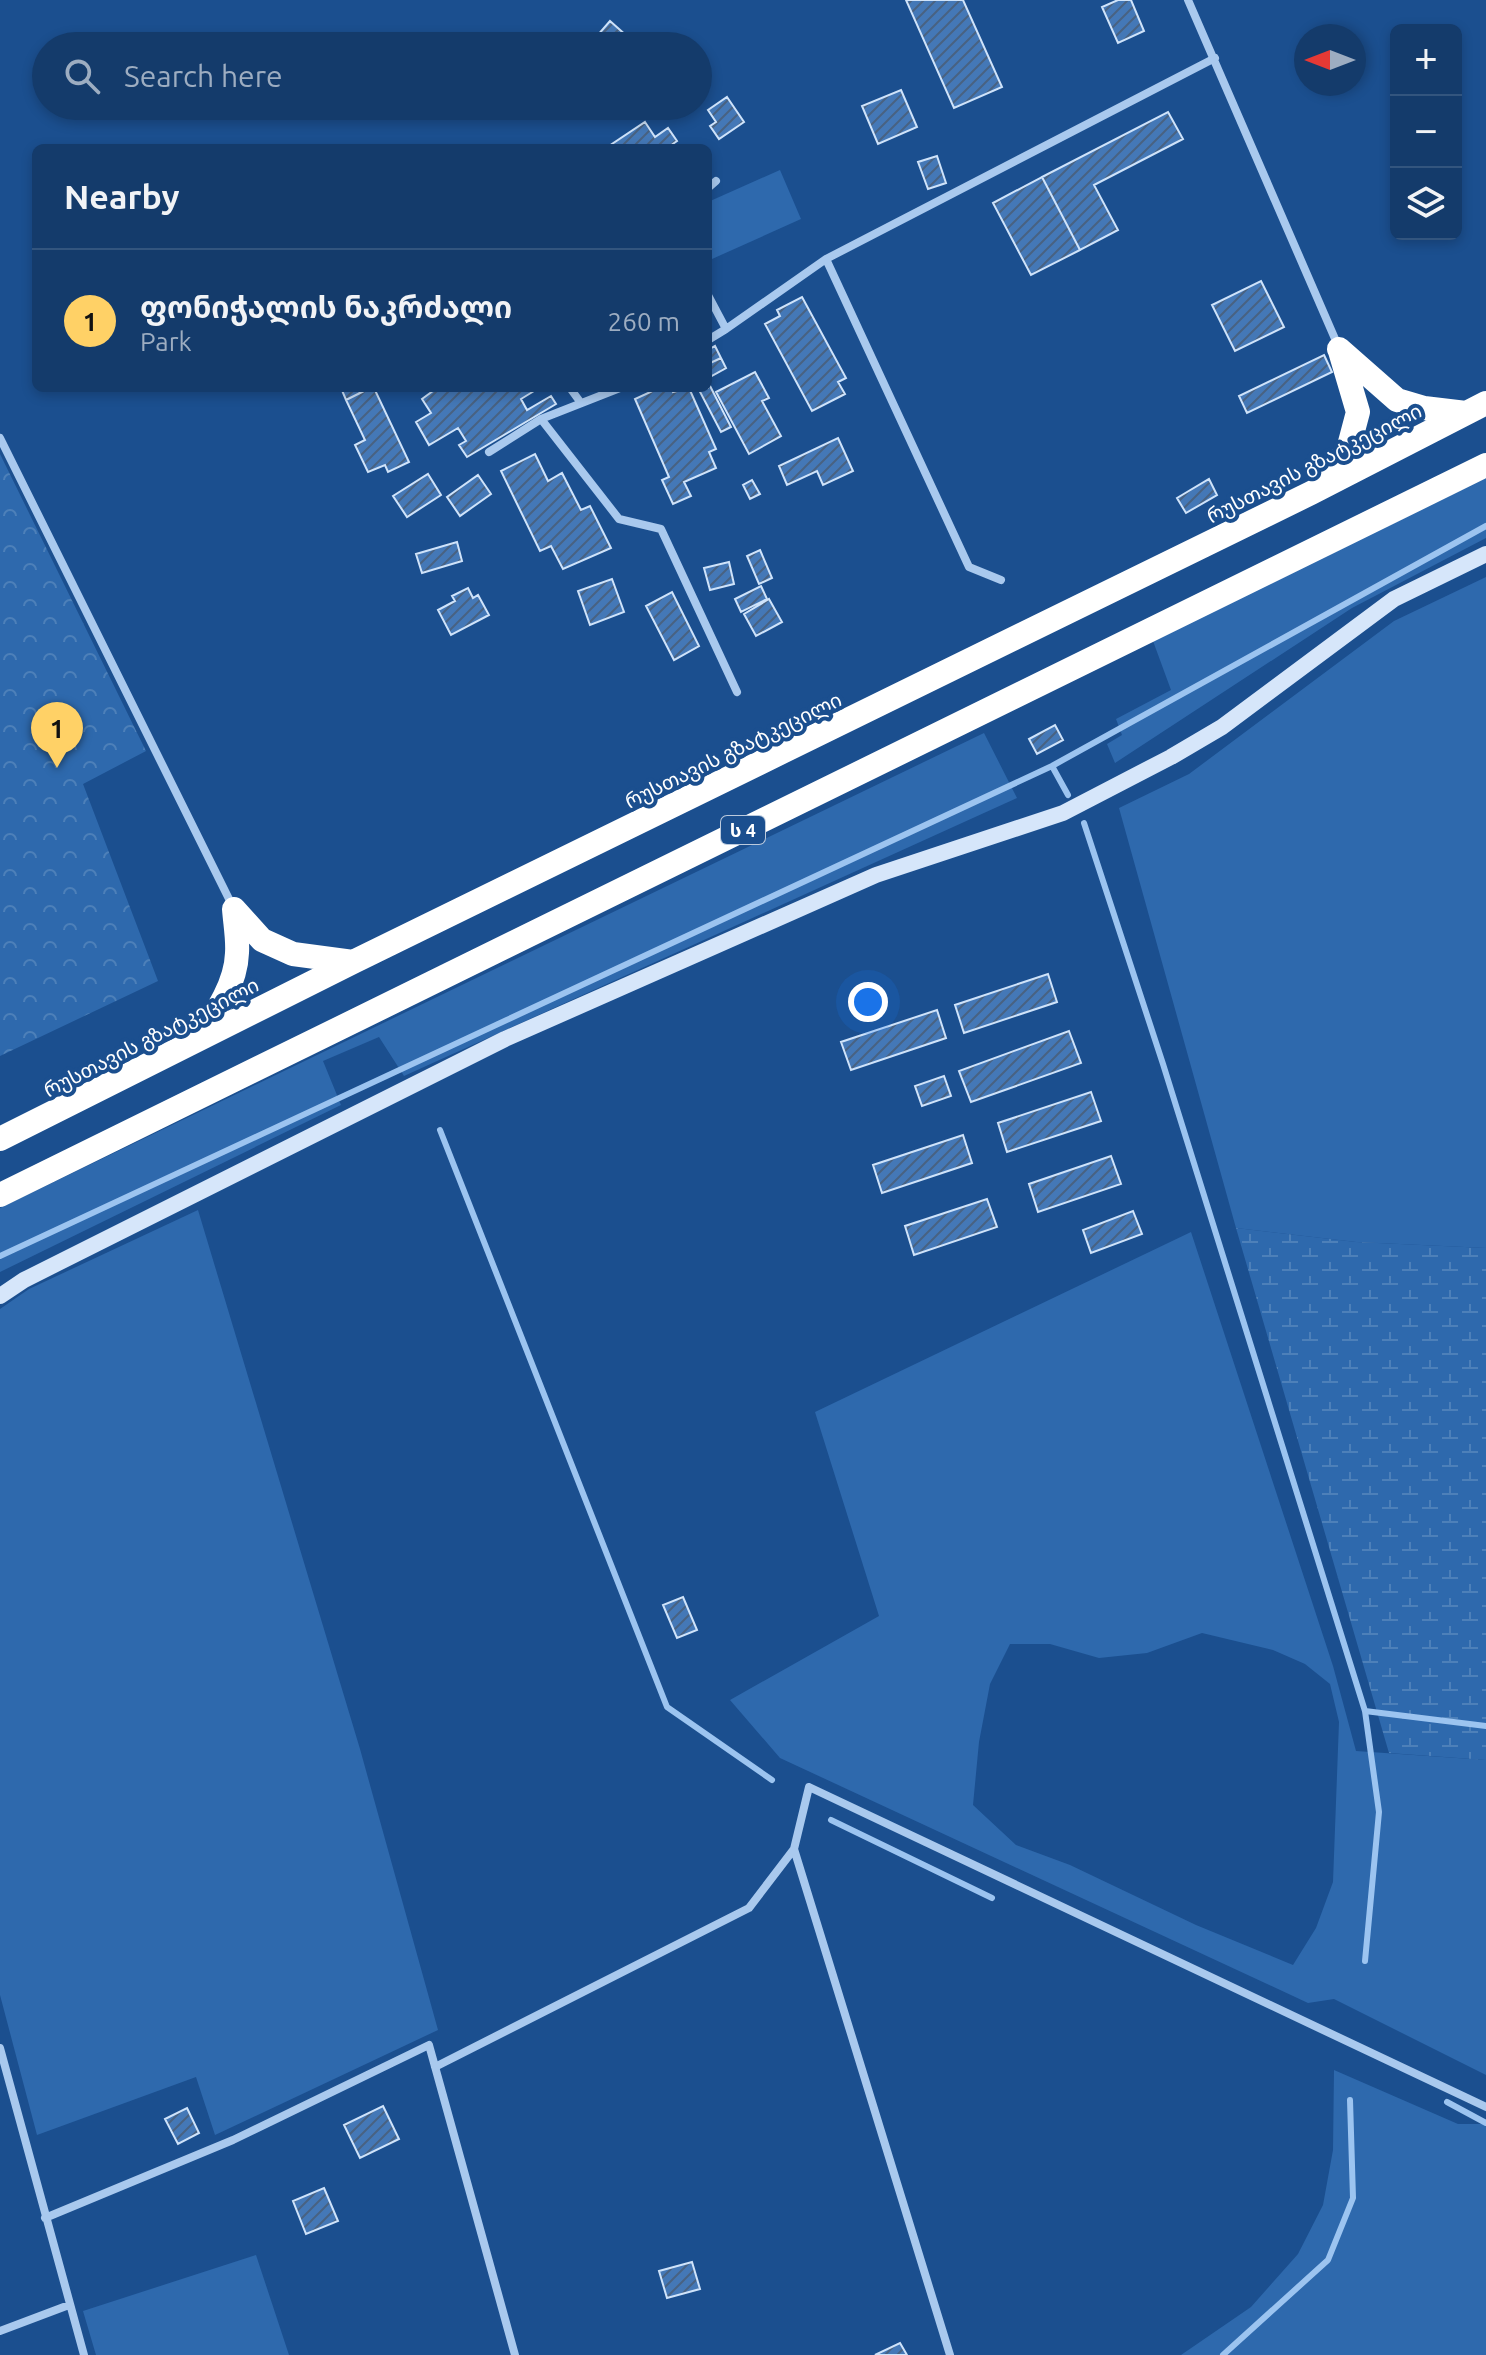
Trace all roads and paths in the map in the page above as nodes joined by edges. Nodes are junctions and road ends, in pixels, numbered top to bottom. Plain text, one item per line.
1 (1188, 0) edge
2 (1215, 58) junction
3 (716, 181) dead end
4 (712, 184) edge
5 (826, 259) junction
6 (712, 303) edge
7 (726, 329) junction
8 (712, 338) edge
9 (1339, 349) junction
10 (573, 392) edge
11 (610, 392) edge
12 (581, 403) junction
13 (1476, 408) edge
14 (541, 419) junction
15 (0, 438) edge
16 (489, 452) dead end
17 (1486, 465) edge
18 (1326, 486) junction
19 (1486, 554) edge
20 (1001, 580) dead end
21 (737, 692) dead end
22 (234, 909) junction
23 (353, 962) junction
24 (196, 1042) junction
25 (0, 1139) edge
26 (0, 1195) edge
27 (0, 1296) edge
28 (794, 1849) junction
29 (0, 2048) edge
30 (435, 2067) junction
31 (1486, 2107) edge
32 (45, 2218) junction
33 (69, 2305) junction
34 (0, 2331) edge
35 (84, 2355) edge
36 (515, 2355) edge
37 (950, 2355) edge

1 - 2 street
2 - 5 street
2 - 9 street
3 - 4 street
5 - 7 street
5 - 20 street
6 - 7 street
7 - 8 street
9 - 13 highway
9 - 18 highway
10 - 12 street
11 - 12 street
12 - 14 street
13 - 18 highway, რუსთავის გზატკეცილი
14 - 16 street
14 - 21 street
15 - 22 street
17 - 26 highway, ს 4
18 - 23 highway, რუსთავის გზატკეცილი
19 - 27 street
22 - 23 highway
22 - 24 highway
23 - 24 highway, რუსთავის გზატკეცილი
24 - 25 highway, რუსთავის გზატკეცილი
28 - 30 street
28 - 31 street
28 - 37 street
29 - 32 street
30 - 32 street
30 - 36 street
32 - 33 street
33 - 34 street
33 - 35 street

